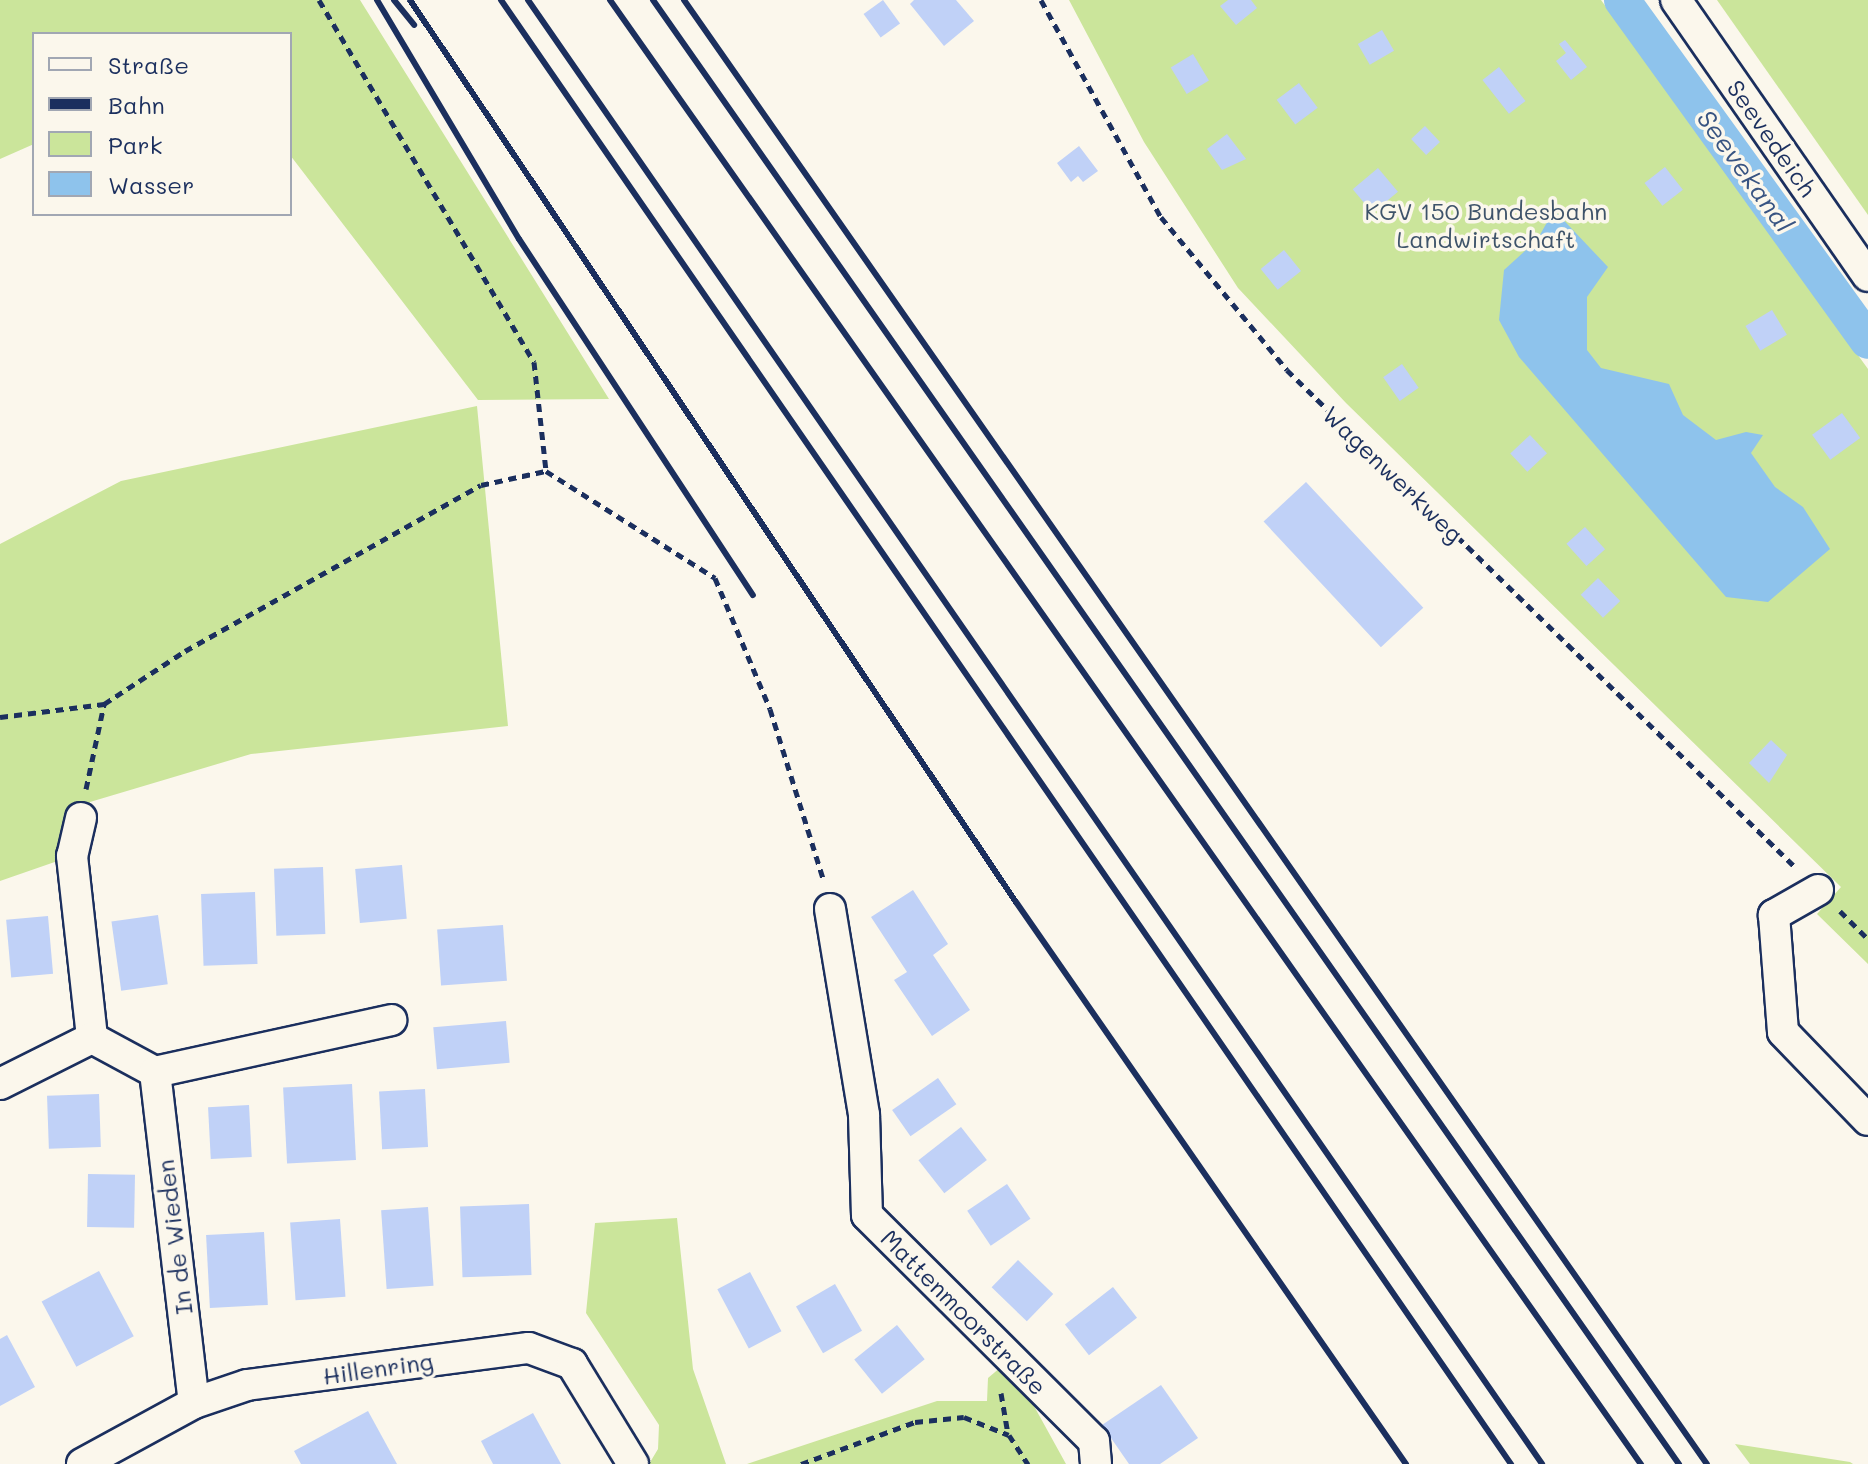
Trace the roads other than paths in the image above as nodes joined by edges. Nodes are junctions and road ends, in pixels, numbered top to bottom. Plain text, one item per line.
1 (1676, 0) edge
2 (1868, 276) edge
3 (81, 818) road end
4 (1818, 890) road end
5 (830, 909) road end
6 (391, 1020) dead end
7 (92, 1038) junction
8 (155, 1072) junction
9 (0, 1084) edge
10 (1868, 1120) edge
11 (194, 1403) junction
12 (82, 1464) edge
13 (633, 1464) edge
14 (1096, 1464) edge

1 - 2 street, Seevedeich
3 - 7 street
4 - 10 street
5 - 14 street, Mattenmoorstraße
6 - 8 street
7 - 8 street
7 - 9 street
8 - 11 street, In de Wieden
11 - 12 street, Hillenring
11 - 13 street, Hillenring

